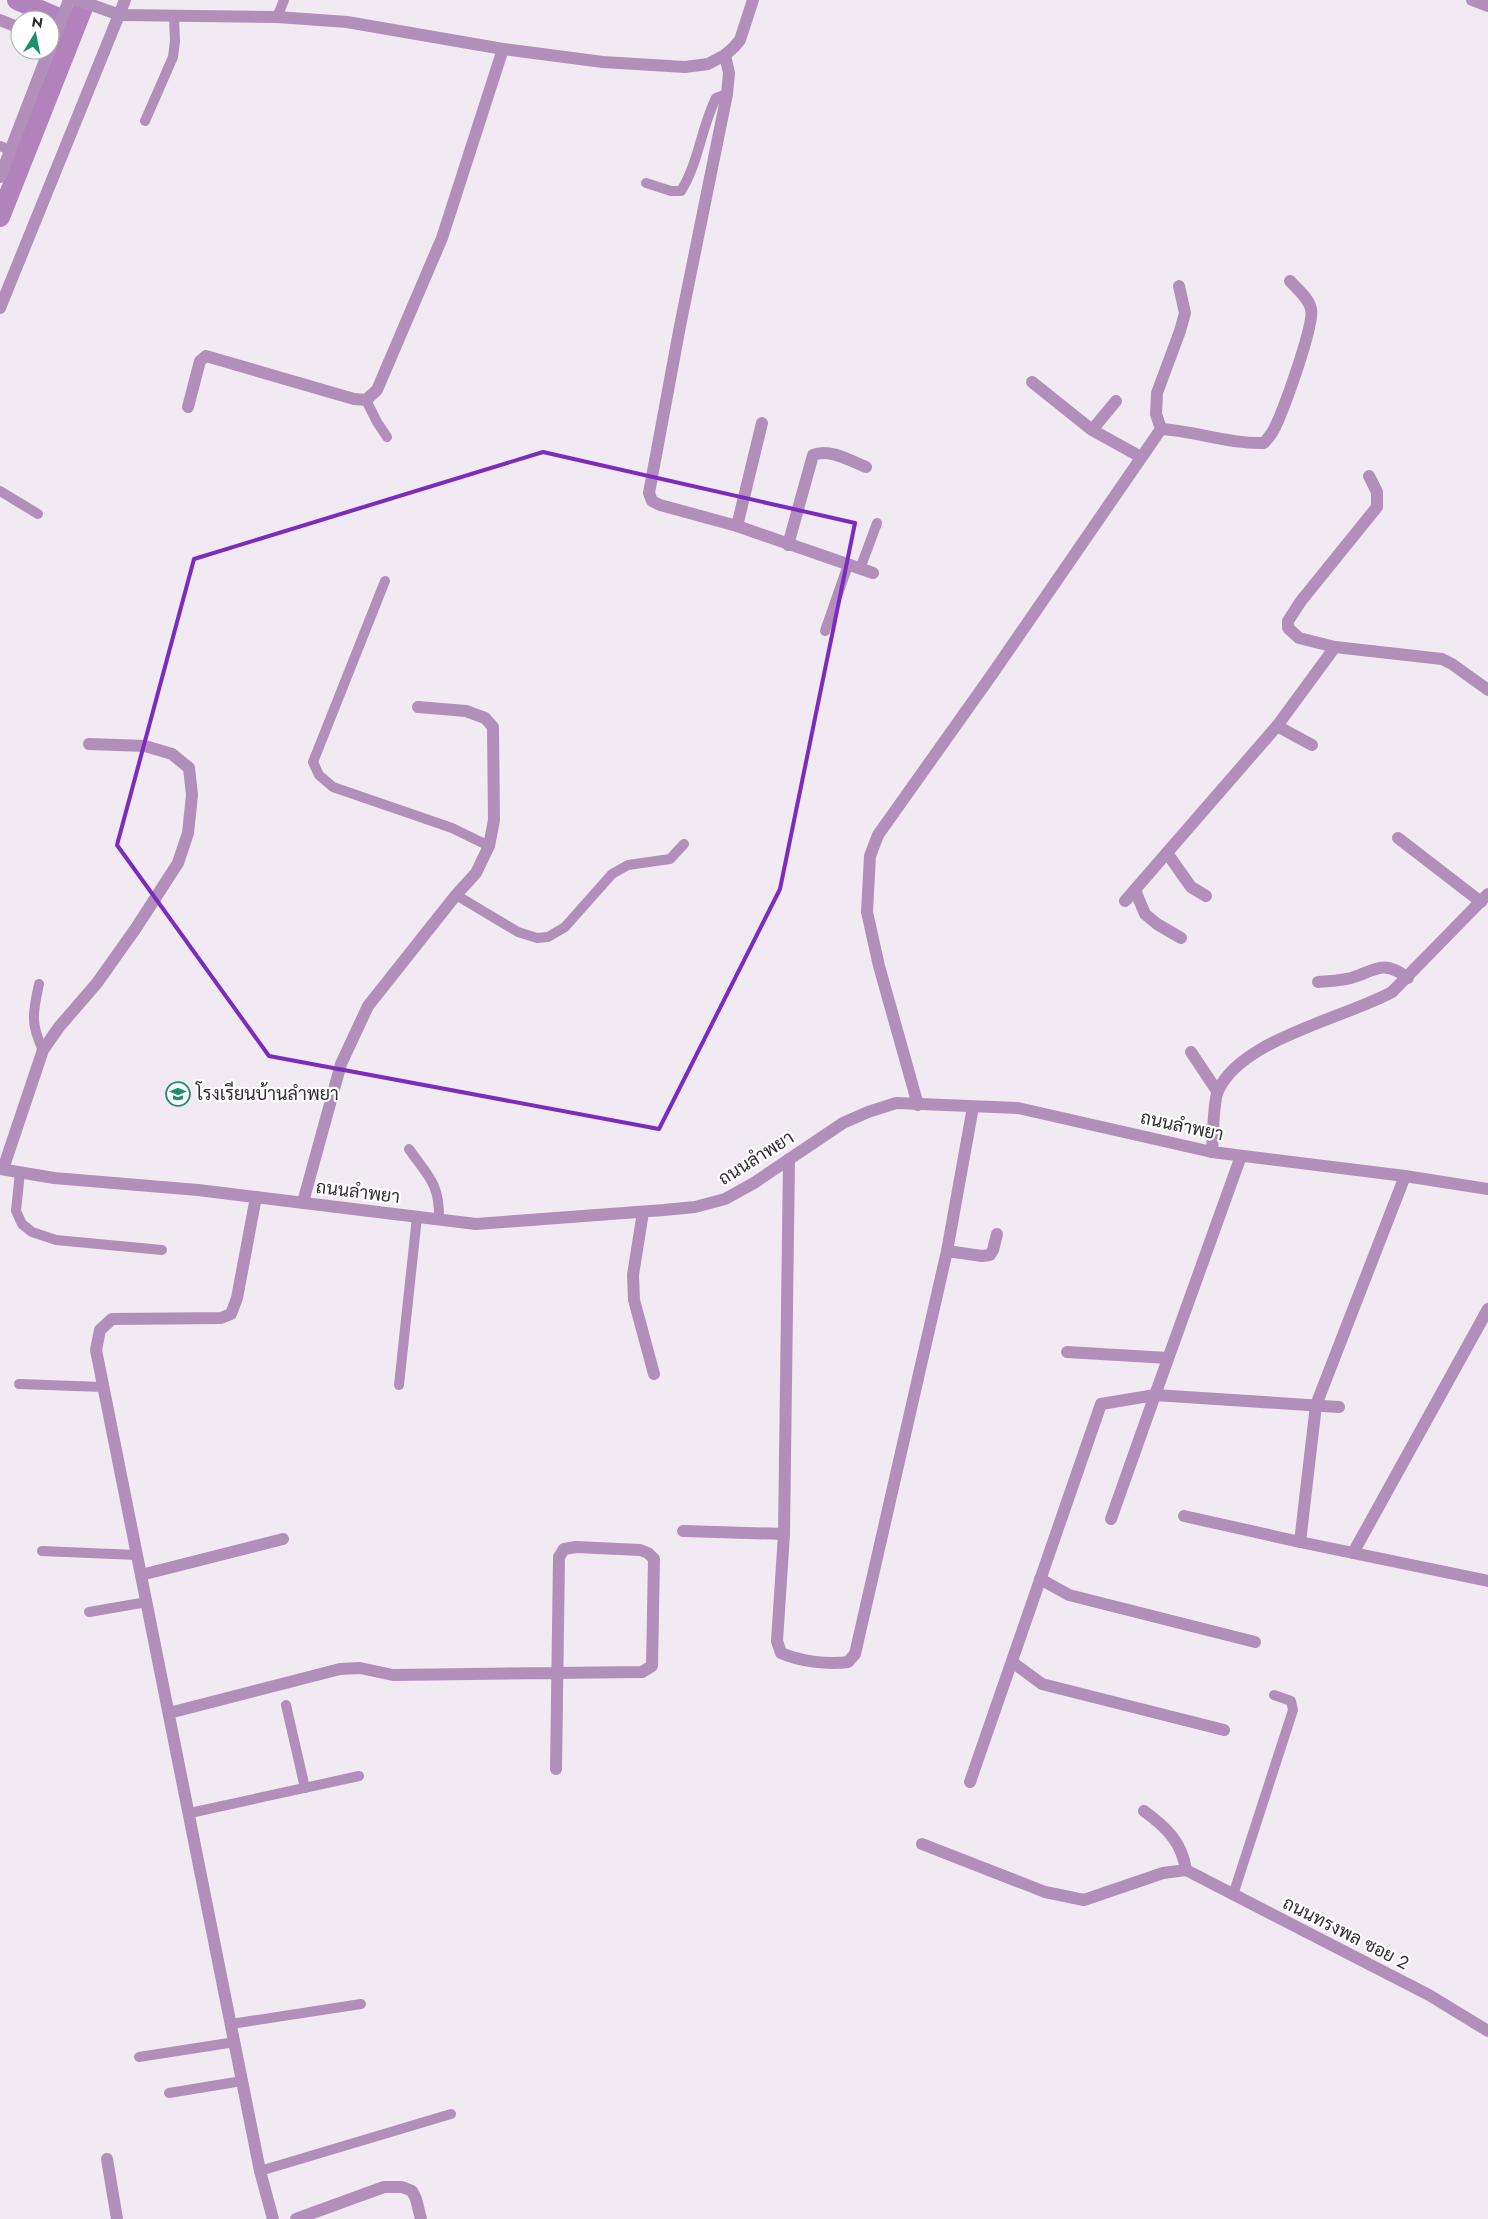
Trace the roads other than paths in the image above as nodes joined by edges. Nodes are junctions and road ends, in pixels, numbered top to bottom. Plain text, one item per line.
1 (126, 0) edge
2 (284, 0) edge
3 (753, 0) edge
4 (1472, 0) edge
5 (74, 1) edge
6 (1488, 6) edge
7 (116, 13) junction
8 (174, 17) junction
9 (277, 17) junction
10 (60, 20) edge
11 (503, 49) junction
12 (725, 56) junction
13 (43, 60) edge
14 (727, 94) junction
15 (145, 121) dead end
16 (5, 148) edge
17 (0, 177) edge
18 (646, 182) dead end
19 (1290, 281) dead end
20 (1179, 286) dead end
21 (0, 308) edge
22 (1032, 382) dead end
23 (366, 400) junction
24 (1116, 401) dead end
25 (188, 407) dead end
26 (762, 423) dead end
27 (1161, 429) junction
28 (1092, 430) junction
29 (387, 437) dead end
30 (1141, 457) junction
31 (866, 467) dead end
32 (1369, 476) dead end
33 (0, 491) edge
34 (38, 514) dead end
35 (877, 523) dead end
36 (736, 526) junction
37 (788, 545) junction
38 (854, 566) junction
39 (873, 573) dead end
40 (385, 581) dead end
41 (826, 631) dead end
42 (1335, 647) junction
43 (1488, 690) edge
44 (418, 706) dead end
45 (1277, 726) junction
46 (89, 744) dead end
47 (1312, 745) dead end
48 (1398, 838) dead end
49 (684, 844) dead end
50 (489, 846) junction
51 (1167, 853) junction
52 (1135, 890) junction
53 (456, 895) junction
54 (1206, 896) dead end
55 (1484, 898) edge
56 (1125, 901) dead end
57 (1181, 938) dead end
58 (1408, 978) junction
59 (1318, 982) dead end
60 (39, 984) dead end
61 (43, 1050) junction
62 (1191, 1052) dead end
63 (1218, 1091) junction
64 (918, 1105) junction
65 (973, 1107) junction
66 (409, 1148) dead end
67 (1212, 1152) junction
68 (1240, 1156) junction
69 (789, 1159) junction
70 (1, 1169) edge
71 (20, 1172) junction
72 (1405, 1176) junction
73 (1488, 1189) edge
74 (256, 1197) junction
75 (303, 1202) junction
76 (642, 1212) junction
77 (417, 1217) junction
78 (438, 1219) junction
79 (997, 1234) dead end
80 (162, 1250) dead end
81 (947, 1251) junction
82 (1488, 1309) edge
83 (1067, 1352) dead end
84 (1168, 1358) junction
85 (654, 1374) dead end
86 (19, 1384) dead end
87 (399, 1385) dead end
88 (102, 1386) junction
89 (1155, 1396) junction
90 (1316, 1405) junction
91 (1340, 1408) dead end
92 (1184, 1516) dead end
93 (1111, 1519) dead end
94 (684, 1531) dead end
95 (784, 1534) junction
96 (283, 1539) dead end
97 (1300, 1542) junction
98 (42, 1551) dead end
99 (1352, 1553) junction
100 (137, 1555) junction
101 (141, 1575) junction
102 (1040, 1579) junction
103 (1488, 1580) edge
104 (147, 1602) junction
105 (89, 1612) dead end
106 (1255, 1642) dead end
107 (1012, 1662) junction
108 (557, 1674) junction
109 (1274, 1695) dead end
110 (286, 1705) dead end
111 (169, 1713) junction
112 (1224, 1730) dead end
113 (556, 1770) dead end
114 (359, 1776) dead end
115 (970, 1782) dead end
116 (305, 1788) junction
117 (1144, 1811) dead end
118 (190, 1813) junction
119 (922, 1844) dead end
120 (1186, 1870) junction
121 (1234, 1894) junction
122 (361, 2004) dead end
123 (231, 2024) junction
124 (1488, 2031) edge
125 (235, 2042) junction
126 (138, 2057) dead end
127 (242, 2081) junction
128 (169, 2093) dead end
129 (451, 2114) dead end
130 (108, 2159) dead end
131 (260, 2171) junction
132 (117, 2219) edge
133 (274, 2219) edge
134 (296, 2219) edge
135 (421, 2219) edge

1 - 7 street
2 - 9 lane
3 - 12 street
4 - 6 street
5 - 7 street
5 - 10 street
7 - 8 street
7 - 21 street
8 - 9 street
8 - 15 lane
9 - 11 street
11 - 12 street
11 - 23 street
12 - 14 street
13 - 16 street
14 - 18 lane
14 - 36 street
16 - 17 street
19 - 27 street
20 - 27 street
22 - 28 street
23 - 25 street
23 - 29 lane
24 - 28 street
26 - 36 street
27 - 30 street
28 - 30 street
30 - 64 street
31 - 37 street
32 - 42 street
33 - 34 lane
35 - 38 lane
36 - 37 street
37 - 38 street
38 - 39 street
38 - 41 lane
40 - 50 lane
42 - 43 street
42 - 45 street
44 - 50 street
45 - 47 street
45 - 51 street
46 - 61 street
48 - 55 street
49 - 53 lane
50 - 53 street
51 - 52 street
51 - 54 street
52 - 56 street
52 - 57 street
53 - 75 street
55 - 58 street
58 - 59 street
58 - 63 street
60 - 61 lane
61 - 70 street
62 - 63 street
63 - 67 street
64 - 65 street, ถนนลำพยา
64 - 69 street, ถนนลำพยา
65 - 67 street, ถนนลำพยา
65 - 81 street
66 - 78 lane
67 - 68 street, ถนนลำพยา
68 - 72 street, ถนนลำพยา
68 - 84 street
69 - 76 street, ถนนลำพยา
69 - 95 street
70 - 71 street, ถนนลำพยา
71 - 74 street, ถนนลำพยา
71 - 80 lane
72 - 73 street, ถนนลำพยา
72 - 90 street
74 - 75 street, ถนนลำพยา
74 - 88 street
75 - 77 street, ถนนลำพยา
76 - 78 street, ถนนลำพยา
76 - 85 street
77 - 78 street, ถนนลำพยา
77 - 87 lane
79 - 81 street
81 - 95 street
82 - 99 street
83 - 84 street
84 - 89 street
86 - 88 lane
88 - 100 street
89 - 90 street
89 - 93 street
89 - 102 street
90 - 91 street
90 - 97 street
92 - 97 street
94 - 95 street
96 - 101 street
97 - 99 street
98 - 100 lane
99 - 103 street
100 - 101 street
101 - 104 street
102 - 106 street
102 - 107 street
104 - 105 lane
104 - 111 street
107 - 112 street
107 - 115 street
108 - 108 street
108 - 111 street
108 - 113 street
109 - 121 lane
110 - 116 lane
111 - 118 street
114 - 116 lane
116 - 118 lane
117 - 120 street
118 - 123 street
119 - 120 street
120 - 121 street, ถนนทรงพล ซอย 2
121 - 124 street, ถนนทรงพล ซอย 2
122 - 123 lane
123 - 125 street
125 - 126 lane
125 - 127 street
127 - 128 lane
127 - 131 street
129 - 131 lane
130 - 132 street
131 - 133 street
134 - 135 street

